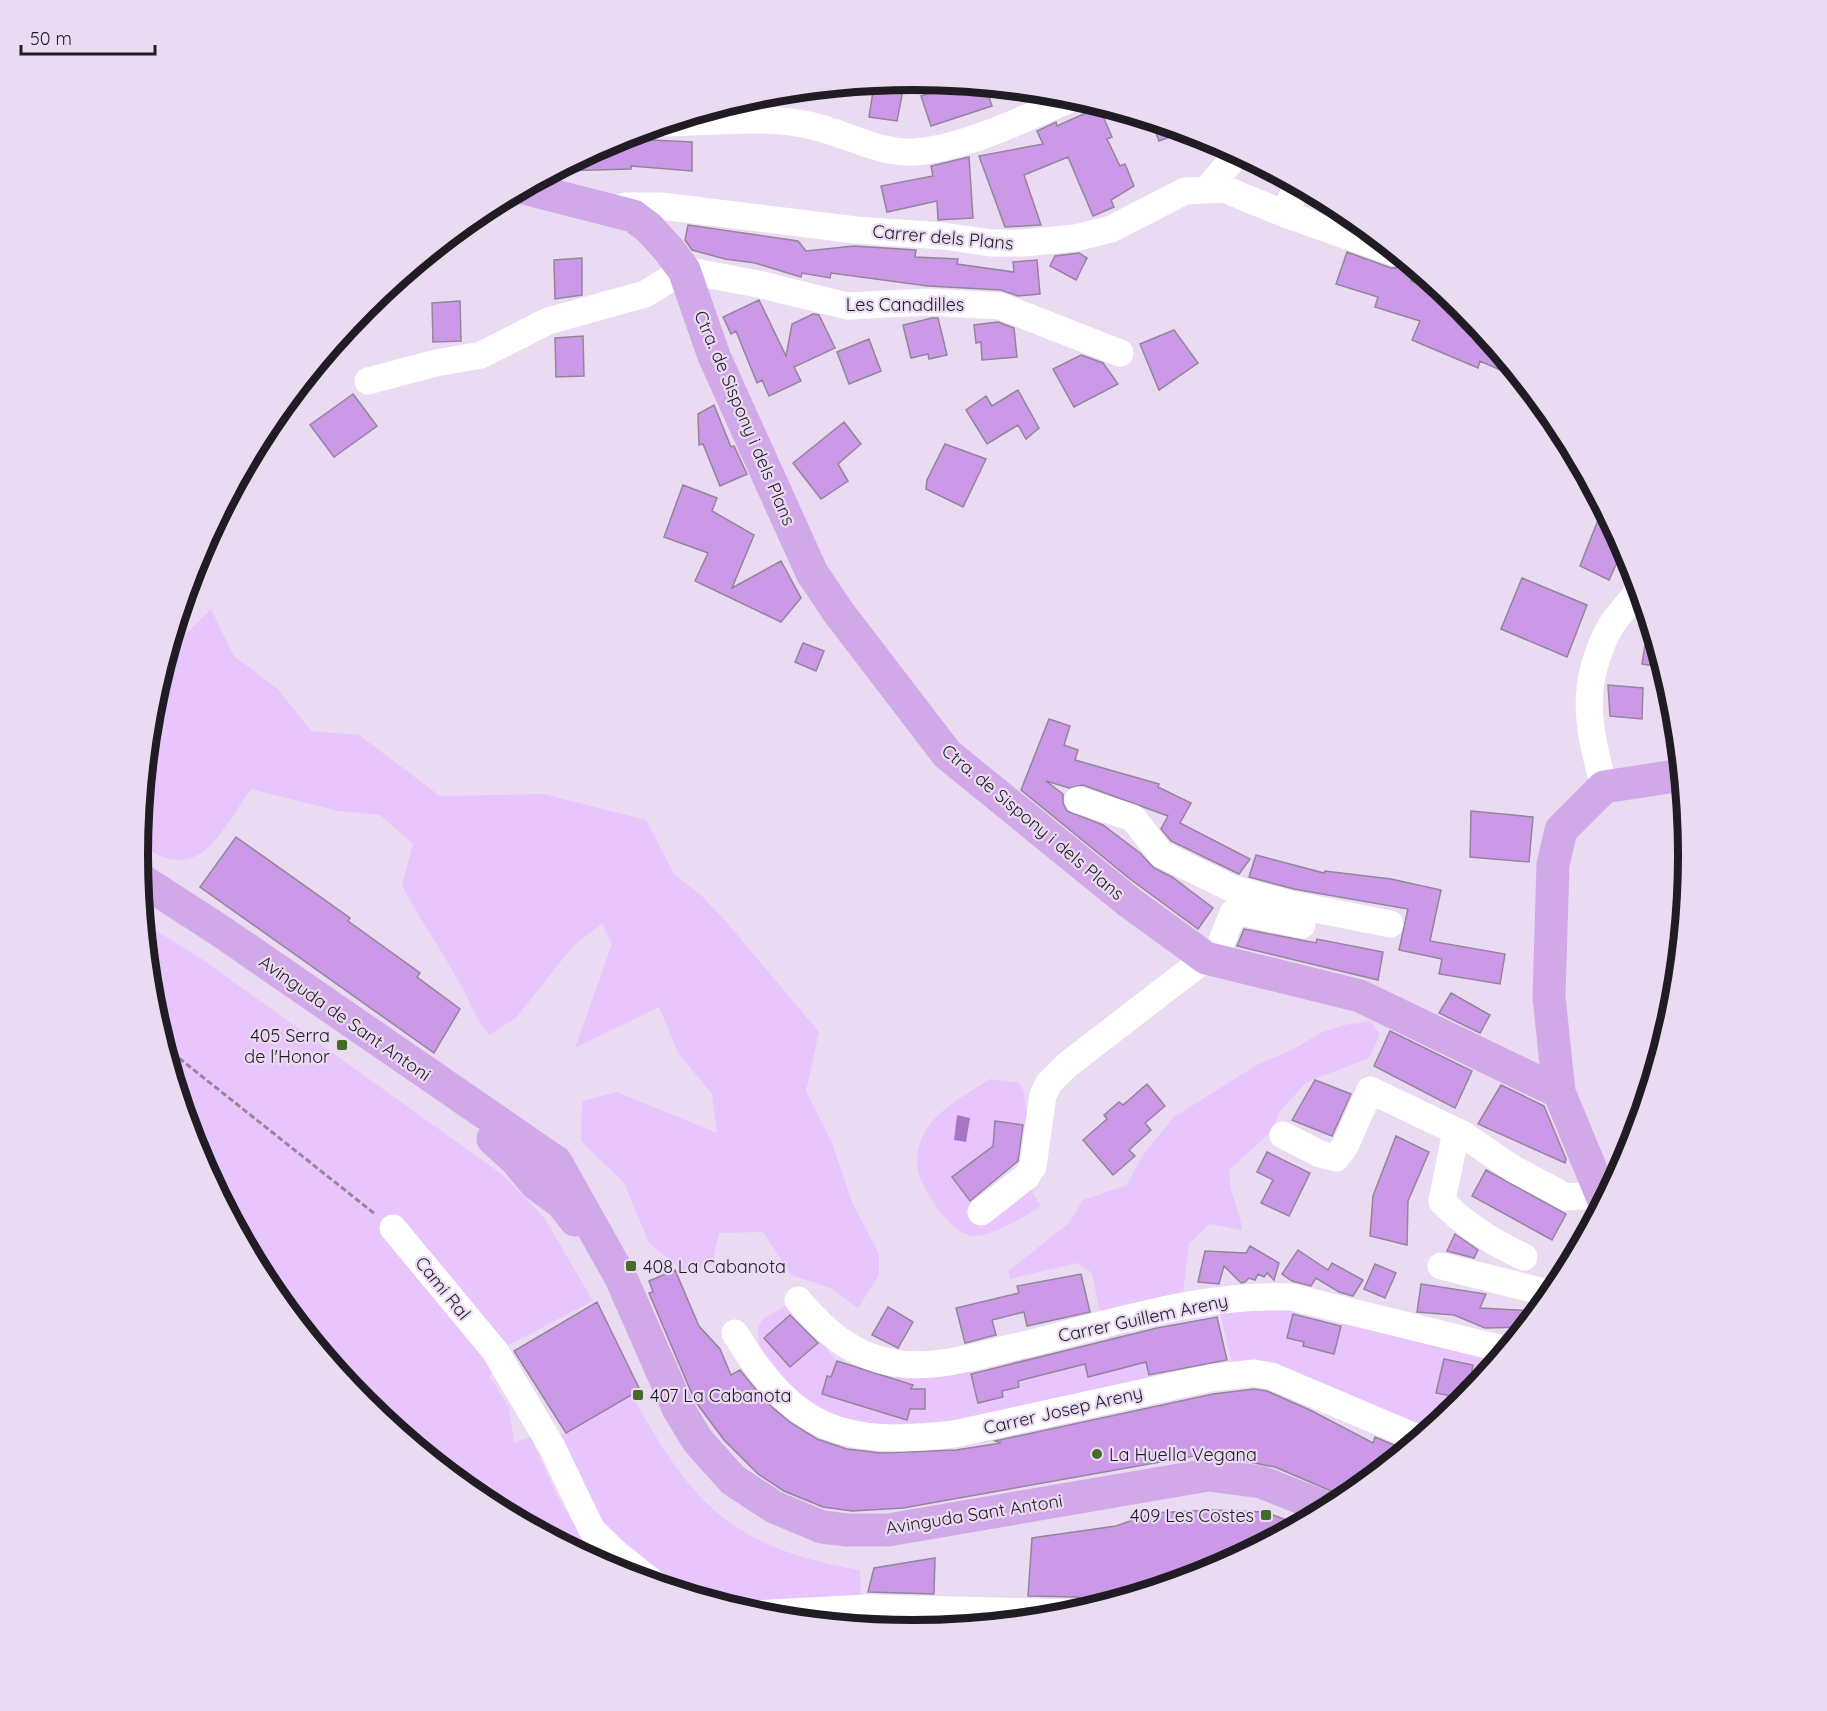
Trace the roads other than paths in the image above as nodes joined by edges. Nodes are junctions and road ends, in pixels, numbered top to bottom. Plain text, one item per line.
1 (1058, 104) edge
2 (695, 122) edge
3 (1232, 160) edge
4 (1208, 188) junction
5 (535, 191) edge
6 (1294, 192) edge
7 (616, 213) junction
8 (1285, 214) junction
9 (1378, 247) edge
10 (684, 270) junction
11 (1120, 353) dead end
12 (368, 381) dead end
13 (1633, 596) edge
14 (1674, 776) edge
15 (1604, 786) junction
16 (1078, 800) dead end
17 (149, 885) edge
18 (1230, 888) junction
19 (150, 900) edge
20 (1206, 957) junction
21 (1559, 1092) junction
22 (1456, 1131) junction
23 (1283, 1135) dead end
24 (545, 1172) junction
25 (1601, 1192) edge
26 (1598, 1198) edge
27 (981, 1212) dead end
28 (393, 1228) road end
29 (1524, 1257) dead end
30 (1441, 1266) dead end
31 (1542, 1292) edge
32 (798, 1300) dead end
33 (735, 1333) dead end
34 (1499, 1348) edge
35 (1412, 1436) edge
36 (1318, 1505) edge
37 (1306, 1512) edge
38 (635, 1568) edge
39 (799, 1612) edge
40 (1027, 1612) edge

1 - 2 street
3 - 4 street
4 - 7 street, Carrer dels Plans
4 - 8 street, Carrer dels Plans
5 - 7 main road, Ctra. de Sispony i dels Plans
6 - 8 street
7 - 10 main road, Ctra. de Sispony i dels Plans
8 - 9 street, Carrer dels Plans
10 - 11 street, Les Canadilles
10 - 12 street
10 - 20 main road, Ctra. de Sispony i dels Plans
13 - 15 street
14 - 15 main road
15 - 21 main road
16 - 18 street
17 - 24 main road, Avinguda de Sant Antoni
18 - 20 street
18 - 20 street
19 - 24 main road, Avinguda de Sant Antoni
20 - 21 main road, Ctra. de Sispony i dels Plans
20 - 27 street
21 - 25 main road
22 - 23 street
22 - 26 street
22 - 29 street
24 - 36 main road, Avinguda Sant Antoni
24 - 37 main road, Avinguda Sant Antoni
28 - 38 street, Cami Ral
30 - 31 street
32 - 34 street, Carrer Guillem Areny
33 - 35 street, Carrer Josep Areny
39 - 40 street

